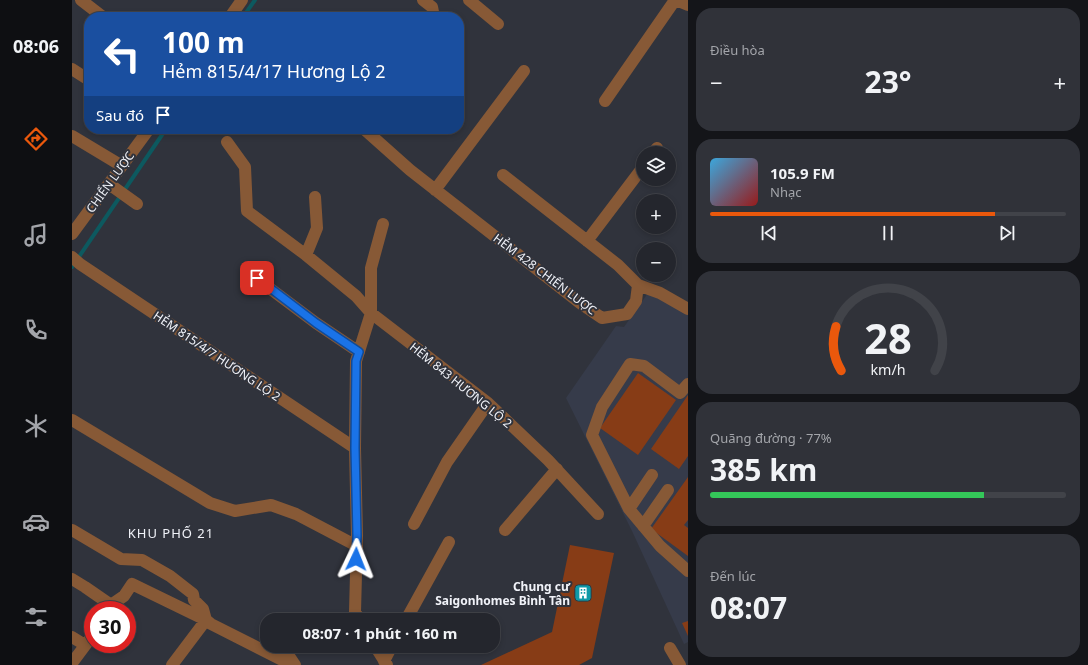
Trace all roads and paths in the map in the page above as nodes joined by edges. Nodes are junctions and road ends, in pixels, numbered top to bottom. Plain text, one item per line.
1 (81, 0) edge
2 (242, 0) edge
3 (423, 0) edge
4 (469, 0) edge
5 (675, 0) edge
6 (688, 5) edge
7 (97, 12) edge
8 (234, 12) edge
9 (433, 12) edge
10 (498, 24) dead end
11 (72, 69) edge
12 (524, 71) dead end
13 (84, 77) edge
14 (605, 101) dead end
15 (145, 134) edge
16 (370, 134) edge
17 (72, 136) edge
18 (227, 142) dead end
19 (122, 166) junction
20 (503, 175) dead end
21 (636, 176) edge
22 (112, 186) junction
23 (435, 190) junction
24 (315, 197) dead end
25 (132, 200) dead end
26 (383, 224) dead end
27 (72, 234) edge
28 (588, 241) junction
29 (306, 255) junction
30 (76, 260) edge
31 (248, 272) dead end
32 (638, 285) junction
33 (688, 309) edge
34 (371, 313) junction
35 (359, 352) junction
36 (688, 384) edge
37 (488, 403) junction
38 (72, 420) edge
39 (355, 448) junction
40 (557, 469) junction
41 (652, 475) dead end
42 (668, 490) dead end
43 (629, 509) junction
44 (598, 514) dead end
45 (414, 524) dead end
46 (643, 526) junction
47 (72, 530) edge
48 (505, 530) dead end
49 (448, 542) dead end
50 (357, 546) junction
51 (688, 571) edge
52 (72, 579) edge
53 (102, 601) edge
54 (118, 601) edge
55 (356, 613) edge
56 (410, 613) edge
57 (206, 620) junction
58 (72, 637) edge
59 (84, 644) edge
60 (84, 646) edge
61 (670, 648) dead end
62 (287, 653) edge
63 (379, 653) edge
64 (389, 653) edge
65 (72, 663) edge
66 (385, 663) edge
67 (172, 665) edge
68 (292, 665) edge
69 (295, 665) edge
70 (680, 665) edge

1 - 7 street
2 - 8 street
3 - 9 street
4 - 10 street
5 - 6 street
5 - 14 street
11 - 13 street
12 - 23 street
15 - 19 street, CHIẾN LƯỢC
16 - 23 street, HẺM 428 CHIẾN LƯỢC
17 - 19 street
18 - 29 street, HẺM 843 HƯƠNG LỘ 2
19 - 22 street, CHIẾN LƯỢC
20 - 28 street
21 - 28 street
22 - 25 street
22 - 27 street, CHIẾN LƯỢC
23 - 32 street, HẺM 428 CHIẾN LƯỢC
24 - 29 street
26 - 34 street
28 - 32 street
29 - 34 street, HẺM 843 HƯƠNG LỘ 2
30 - 39 street, HẺM 815/4/7 HƯƠNG LỘ 2
31 - 35 street
32 - 33 street
34 - 35 street
34 - 37 street, HẺM 843 HƯƠNG LỘ 2
35 - 39 street
36 - 43 street
37 - 40 street, HẺM 843 HƯƠNG LỘ 2
37 - 45 street
38 - 50 street
39 - 50 street
40 - 44 street, HẺM 843 HƯƠNG LỘ 2
40 - 48 street
41 - 43 street
42 - 46 street
43 - 46 street
46 - 51 street
47 - 57 street
49 - 56 street
50 - 55 street
52 - 53 street
54 - 57 street
57 - 67 street
57 - 68 street
58 - 59 street
60 - 65 street
61 - 70 street
62 - 69 street
63 - 66 street
64 - 66 street

